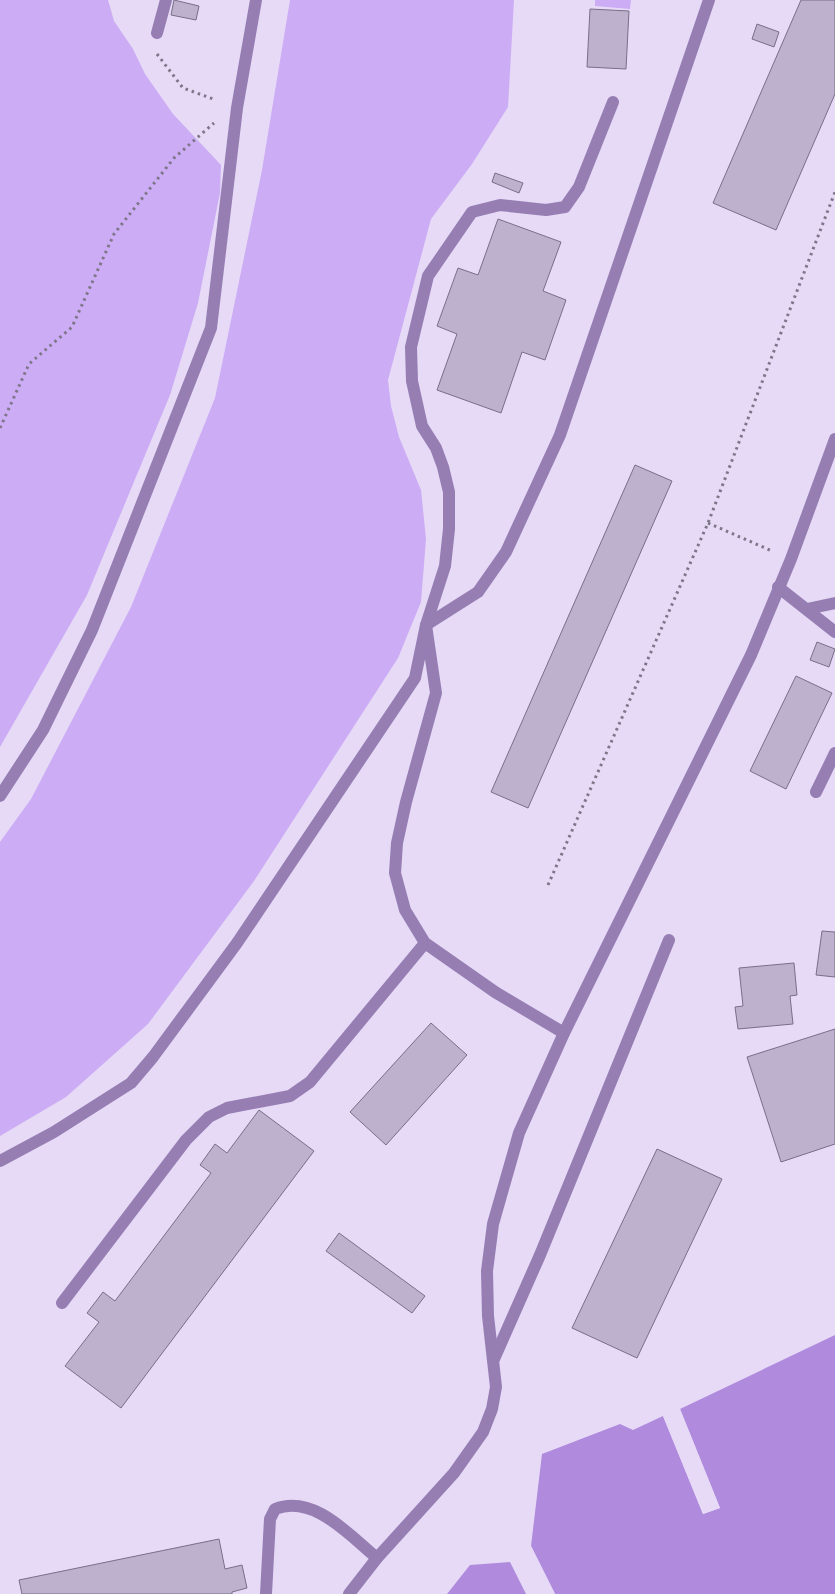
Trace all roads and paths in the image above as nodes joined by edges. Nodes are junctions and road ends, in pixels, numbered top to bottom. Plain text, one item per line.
1 (166, 0) edge
2 (256, 0) edge
3 (709, 0) edge
4 (157, 33) joint
5 (613, 102) dead end
6 (237, 108) junction
7 (835, 192) edge
8 (0, 428) edge
9 (835, 439) edge
10 (708, 523) junction
11 (791, 559) junction
12 (778, 587) junction
13 (835, 603) edge
14 (807, 609) junction
15 (426, 625) junction
16 (835, 632) edge
17 (835, 753) edge
18 (816, 792) dead end
19 (0, 796) edge
20 (548, 885) dead end
21 (669, 940) dead end
22 (425, 943) junction
23 (564, 1033) junction
24 (0, 1162) edge
25 (62, 1304) dead end
26 (494, 1359) junction
27 (377, 1558) junction
28 (266, 1594) edge
29 (349, 1594) edge

1 - 4 street
2 - 6 street
3 - 15 street
4 - 6 path
5 - 15 street
6 - 8 path
6 - 19 street
7 - 10 path
9 - 11 street
10 - 11 path
10 - 20 path
11 - 12 street
12 - 14 street
12 - 23 street
13 - 14 street
14 - 16 street
15 - 22 street
15 - 24 street
17 - 18 street
21 - 26 street
22 - 23 street
22 - 25 street
23 - 26 street
26 - 27 street
27 - 28 street
27 - 29 street

